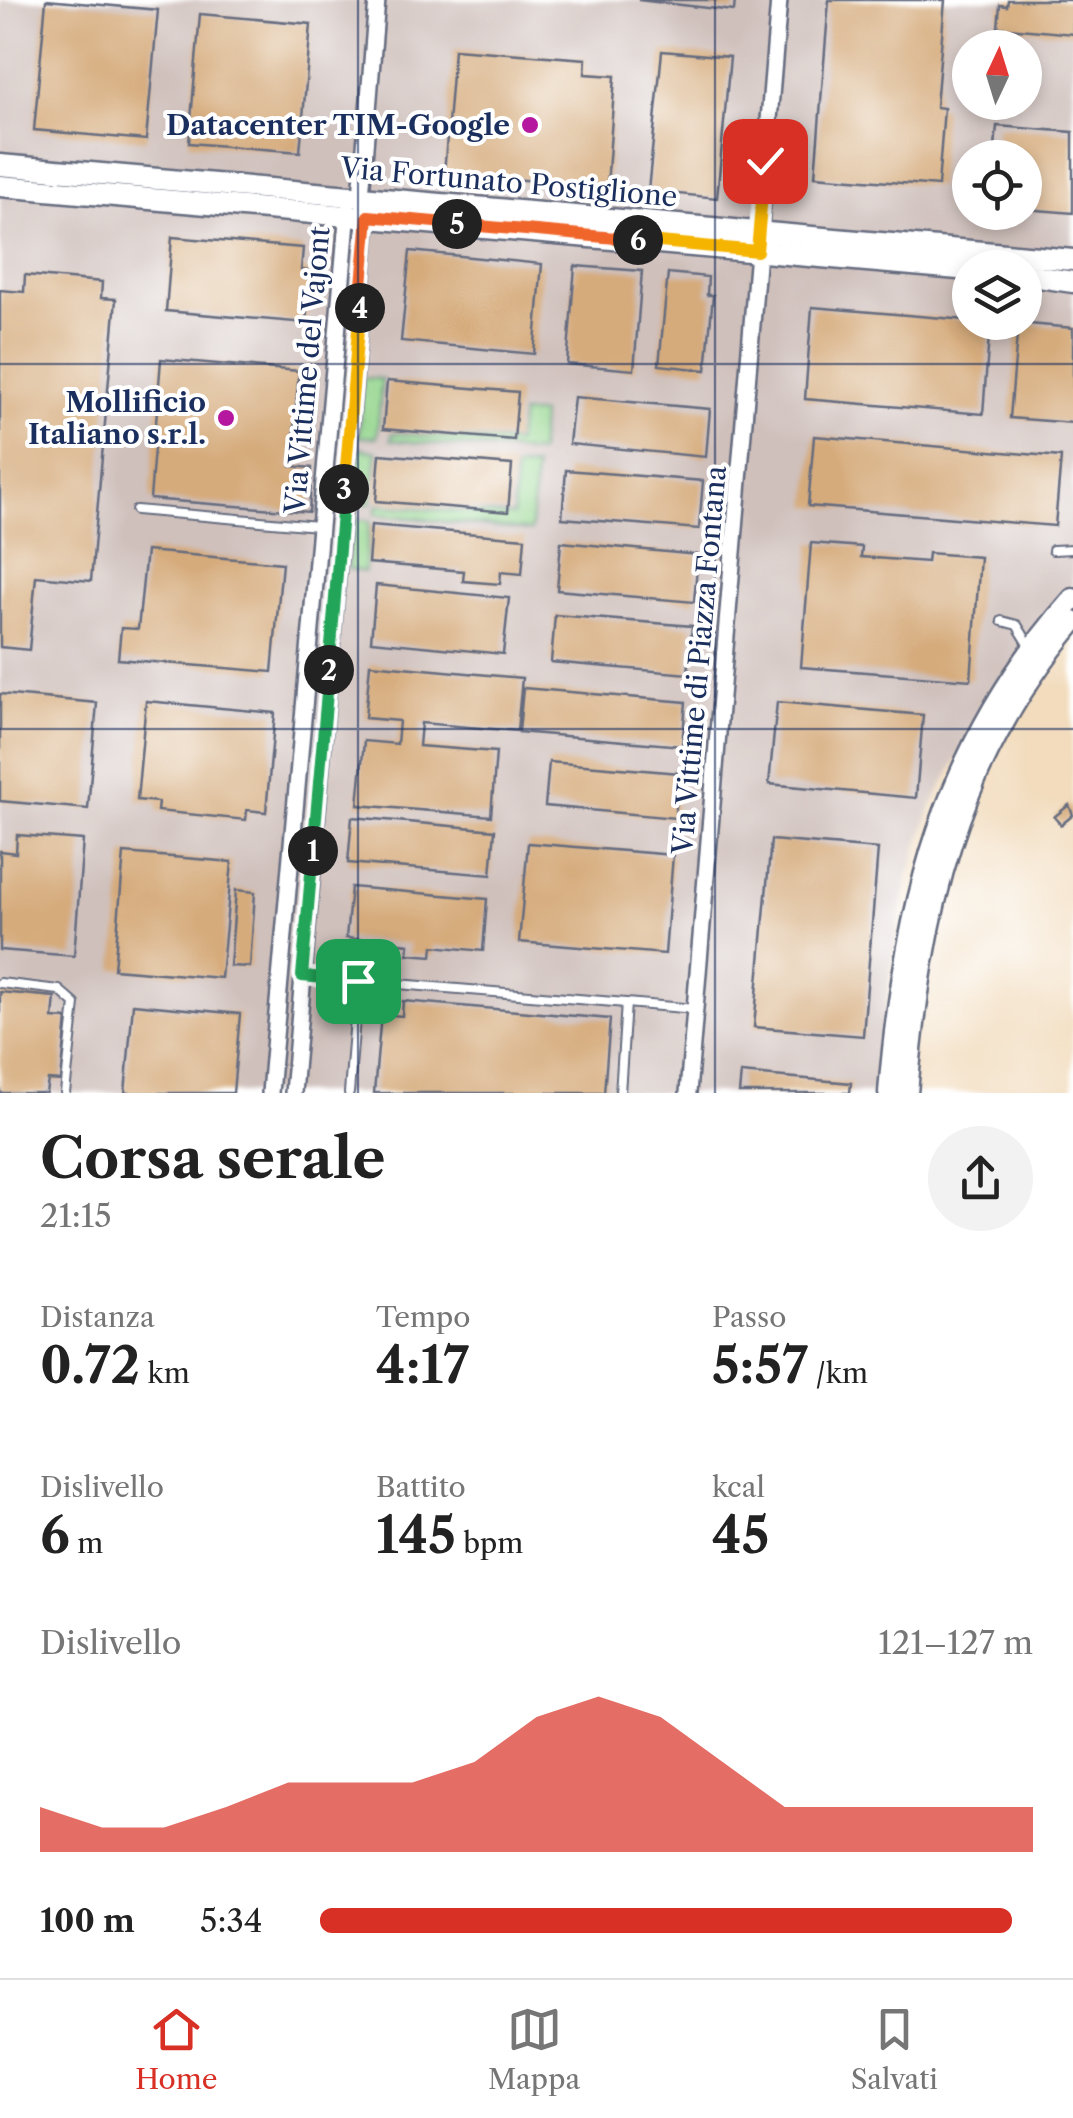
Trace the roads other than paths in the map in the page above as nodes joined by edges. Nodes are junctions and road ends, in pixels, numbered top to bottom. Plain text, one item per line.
1 (377, 0) edge
2 (779, 0) edge
3 (0, 165) edge
4 (0, 186) edge
5 (132, 187) junction
6 (364, 206) junction
7 (344, 214) junction
8 (758, 241) junction
9 (952, 256) edge
10 (1042, 260) edge
11 (1073, 260) edge
12 (952, 268) edge
13 (1042, 277) edge
14 (1073, 282) edge
15 (328, 404) junction
16 (352, 406) junction
17 (136, 510) dead end
18 (318, 526) junction
19 (1073, 549) edge
20 (1053, 550) dead end
21 (1073, 600) edge
22 (1002, 622) dead end
23 (1068, 634) edge
24 (1032, 651) junction
25 (291, 848) junction
26 (313, 850) junction
27 (280, 974) junction
28 (302, 976) junction
29 (358, 981) junction
30 (0, 983) edge
31 (626, 1003) junction
32 (695, 1008) junction
33 (65, 1093) edge
34 (270, 1093) edge
35 (293, 1093) edge
36 (350, 1093) edge
37 (620, 1093) edge
38 (688, 1093) edge
39 (889, 1093) edge
40 (907, 1093) edge

1 - 6 street, Via Vittime del Vajont
2 - 8 street, Via Vittime di Piazza Fontana
3 - 5 street, Via Fortunato Postiglione
4 - 5 street, Via Fortunato Postiglione
5 - 6 street, Via Fortunato Postiglione
5 - 7 street, Via Fortunato Postiglione
6 - 7 street, Via Fortunato Postiglione
6 - 8 street, Via Fortunato Postiglione
6 - 16 street, Via Vittime del Vajont
7 - 15 street, Via Vittime del Vajont
8 - 9 street, Via Fortunato Postiglione
8 - 12 street, Via Fortunato Postiglione
8 - 32 street, Via Vittime di Piazza Fontana
10 - 11 street, Via Fortunato Postiglione
13 - 14 street
15 - 16 street
15 - 18 street, Via Vittime del Vajont
16 - 26 street, Via Vittime del Vajont
17 - 18 lane
18 - 25 street, Via Vittime del Vajont
19 - 20 lane
21 - 24 street
22 - 24 lane
23 - 40 street
24 - 39 street
25 - 26 street
25 - 27 street, Via Vittime del Vajont
26 - 28 street, Via Vittime del Vajont
27 - 28 street
27 - 34 street, Via Vittime del Vajont
28 - 29 lane
28 - 35 street, Via Vittime del Vajont
29 - 31 lane
29 - 36 lane
30 - 33 lane
31 - 32 lane
31 - 37 lane
32 - 38 street, Via Vittime di Piazza Fontana

